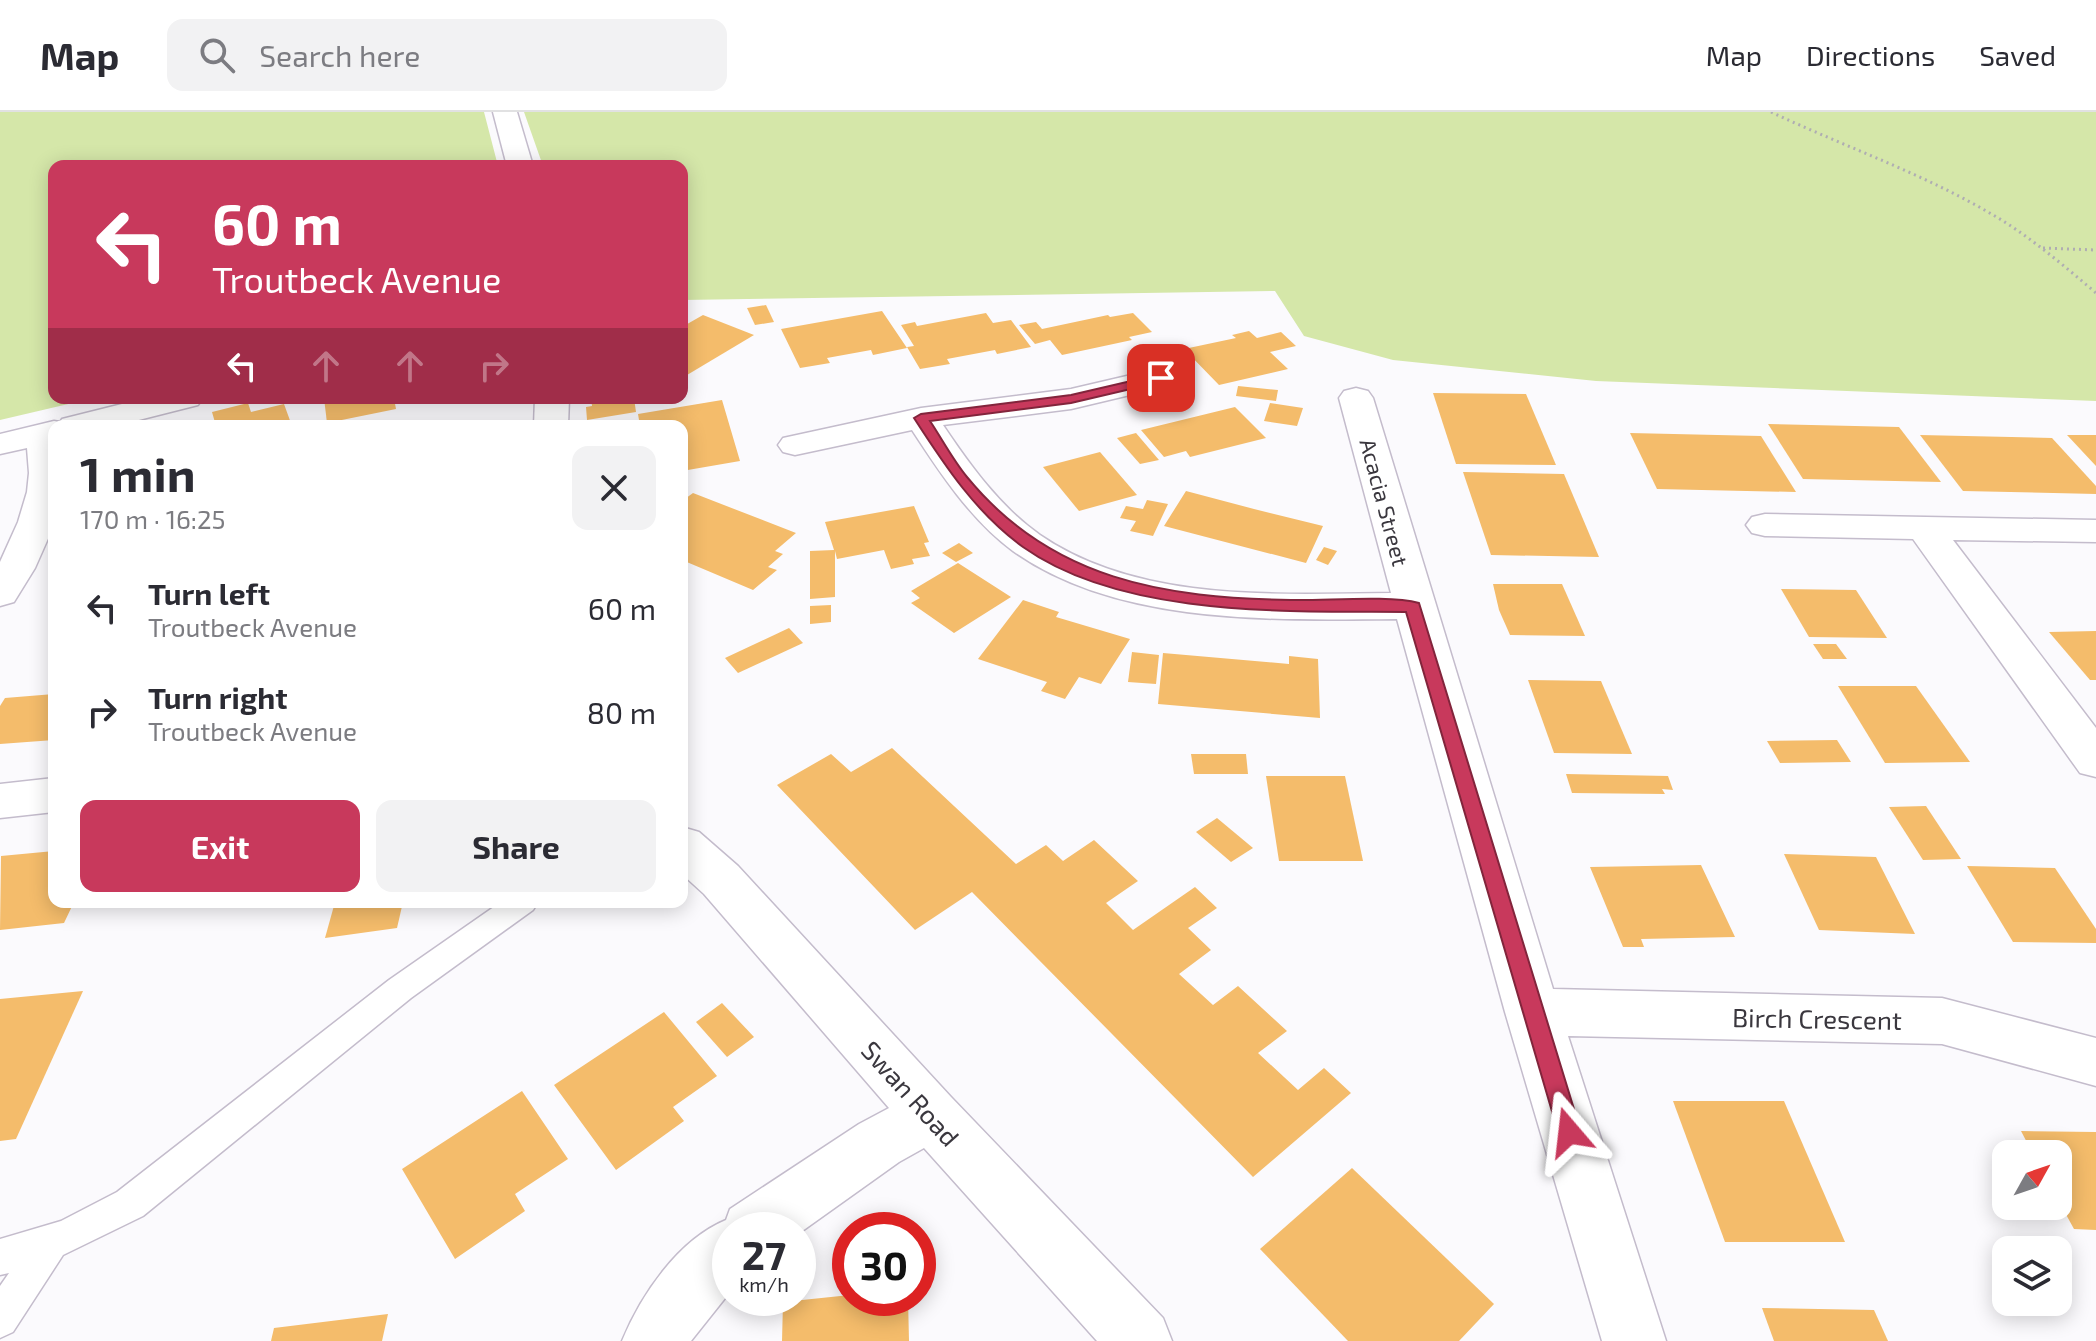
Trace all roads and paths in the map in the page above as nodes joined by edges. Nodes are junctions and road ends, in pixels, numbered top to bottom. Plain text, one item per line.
1 (505, 112) edge
2 (1771, 112) edge
3 (518, 160) edge
4 (2042, 248) junction
5 (2096, 250) edge
6 (2096, 293) edge
7 (1161, 378) dead end
8 (1356, 398) dead end
9 (162, 404) edge
10 (921, 418) junction
11 (97, 420) edge
12 (48, 432) edge
13 (0, 444) edge
14 (795, 445) dead end
15 (48, 471) edge
16 (1765, 525) dead end
17 (1923, 526) junction
18 (2096, 531) edge
19 (0, 593) edge
20 (1413, 606) junction
21 (2096, 761) edge
22 (48, 796) edge
23 (0, 801) edge
24 (688, 850) edge
25 (515, 908) edge
26 (1532, 1012) junction
27 (2096, 1062) edge
28 (931, 1115) junction
29 (778, 1212) edge
30 (49, 1246) junction
31 (0, 1257) edge
32 (712, 1265) edge
33 (0, 1319) edge
34 (654, 1341) edge
35 (1140, 1341) edge
36 (1634, 1341) edge

1 - 3 street
2 - 4 path
4 - 5 path
4 - 6 path
7 - 10 street
8 - 20 street, Acacia Street
9 - 11 street
10 - 14 street
10 - 20 street
12 - 13 street
15 - 19 street
16 - 17 street
17 - 18 street
17 - 21 street
20 - 26 street, Acacia Street
22 - 23 street
24 - 28 street, Swan Road
25 - 30 lane
26 - 27 street, Birch Crescent
26 - 36 street, Acacia Street
28 - 29 street
28 - 35 street, Swan Road
30 - 31 lane
30 - 33 lane
32 - 34 street

